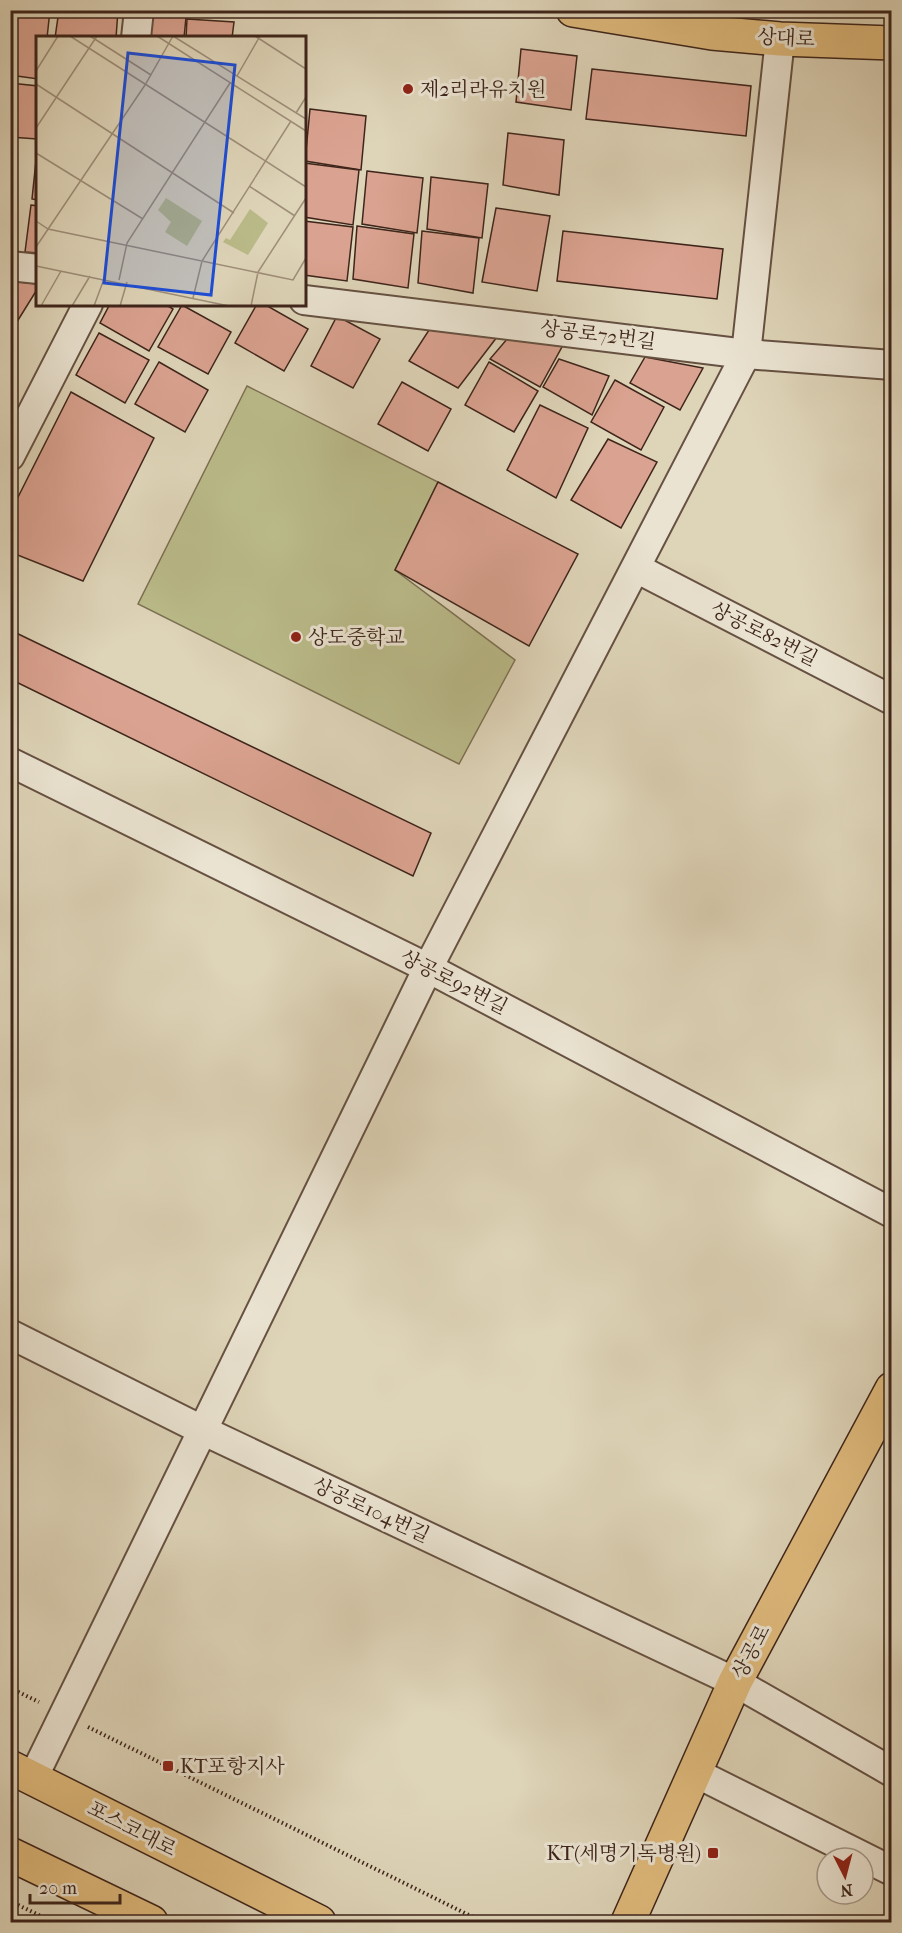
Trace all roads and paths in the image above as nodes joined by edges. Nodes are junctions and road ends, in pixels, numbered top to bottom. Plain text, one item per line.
1 (140, 10) edge
2 (573, 10) edge
3 (714, 22) edge
4 (136, 36) edge
5 (780, 39) junction
6 (891, 43) edge
7 (10, 266) edge
8 (36, 269) edge
9 (306, 300) edge
10 (87, 306) edge
11 (746, 354) junction
12 (891, 365) edge
13 (10, 456) edge
14 (636, 568) junction
15 (891, 700) edge
16 (10, 762) edge
17 (428, 968) junction
18 (891, 1214) edge
19 (10, 1334) edge
20 (891, 1389) edge
21 (204, 1431) junction
22 (735, 1682) junction
23 (10, 1688) edge
24 (64, 1714) junction
25 (694, 1772) junction
26 (891, 1772) edge
27 (22, 1773) edge
28 (10, 1854) edge
29 (891, 1871) edge
30 (10, 1901) edge
31 (53, 1923) edge
32 (151, 1923) edge
33 (319, 1923) edge
34 (483, 1923) edge
35 (628, 1923) edge

1 - 4 street
2 - 3 main road, 상대로
3 - 5 main road, 상대로
5 - 6 main road, 상대로
5 - 11 street
7 - 8 street
9 - 11 street, 상공로72번길
10 - 13 street
11 - 12 street, 상공로72번길
11 - 14 street
14 - 15 street, 상공로82번길
14 - 17 street
16 - 17 street, 상공로92번길
17 - 18 street, 상공로92번길
17 - 21 street
19 - 21 street, 상공로104번길
20 - 22 main road, 상공로
21 - 22 street, 상공로104번길
21 - 24 street
22 - 25 main road, 상공로
22 - 26 street, 상공로104번길
23 - 24 path
24 - 27 street
24 - 34 path
25 - 29 street
25 - 35 main road, 상공로
27 - 33 main road, 포스코대로
28 - 32 main road
30 - 31 path

